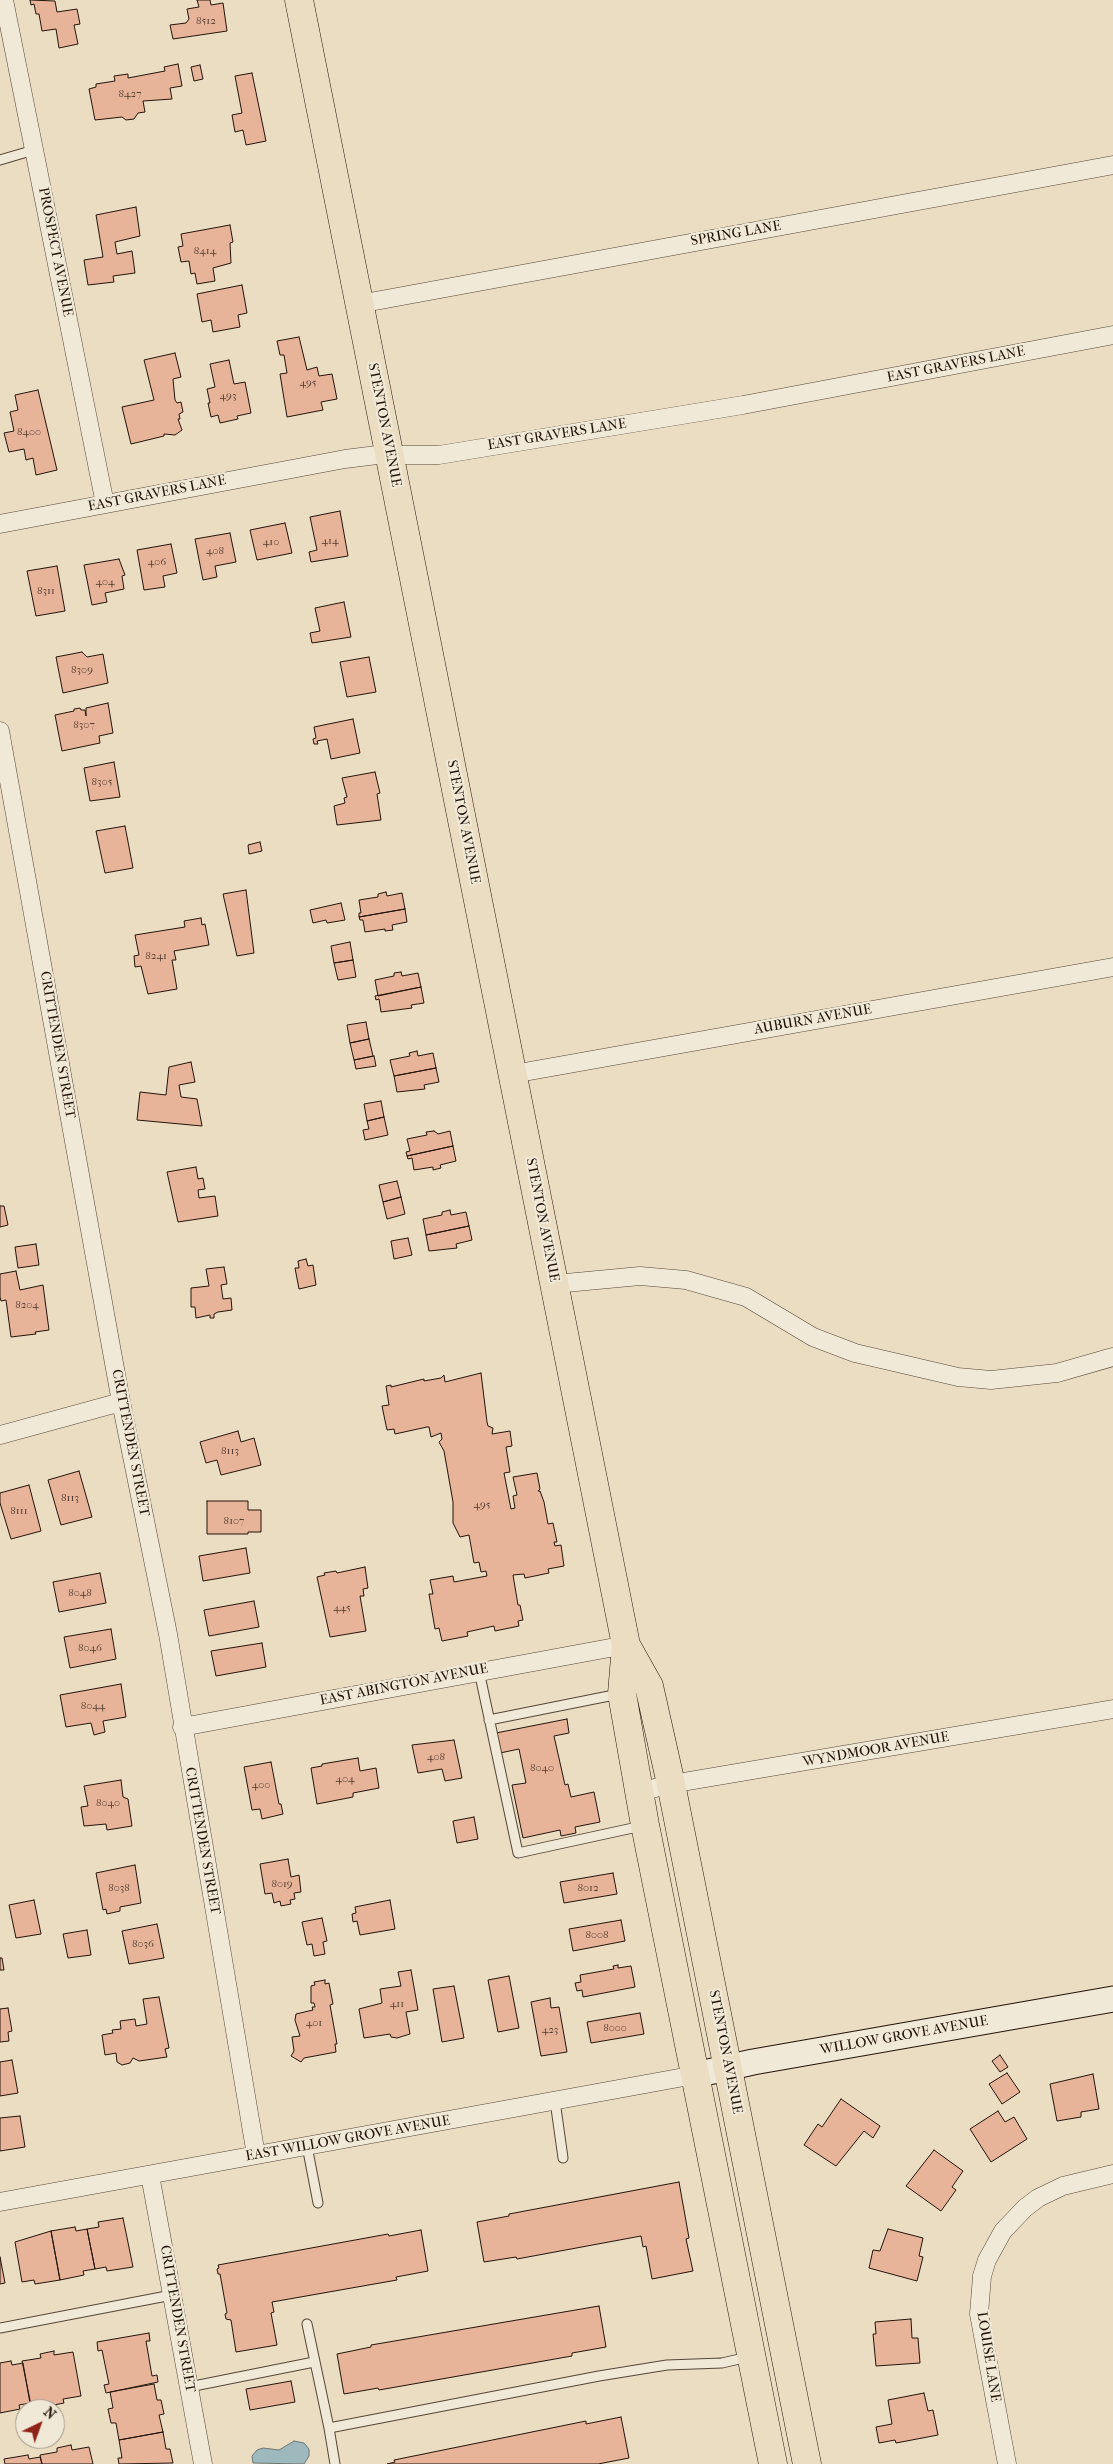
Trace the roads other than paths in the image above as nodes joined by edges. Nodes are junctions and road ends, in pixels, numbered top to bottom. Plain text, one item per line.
1 (4, 0) edge
2 (299, 0) edge
3 (34, 150) junction
4 (0, 160) edge
5 (1113, 165) edge
6 (360, 304) junction
7 (1113, 335) edge
8 (391, 456) junction
9 (105, 504) junction
10 (0, 524) edge
11 (0, 731) edge
12 (1113, 967) edge
13 (513, 1074) junction
14 (555, 1284) junction
15 (1113, 1357) edge
16 (121, 1402) junction
17 (0, 1435) edge
18 (626, 1645) junction
19 (479, 1671) junction
20 (622, 1694) junction
21 (1113, 1709) edge
22 (489, 1720) junction
23 (182, 1727) junction
24 (671, 1784) junction
25 (639, 1792) junction
26 (645, 1825) junction
27 (1113, 1999) edge
28 (728, 2067) junction
29 (695, 2075) junction
30 (555, 2101) junction
31 (307, 2146) junction
32 (256, 2156) junction
33 (563, 2158) dead end
34 (150, 2174) junction
35 (1113, 2174) edge
36 (0, 2202) edge
37 (318, 2202) dead end
38 (172, 2295) junction
39 (307, 2324) dead end
40 (0, 2328) edge
41 (751, 2356) junction
42 (314, 2362) junction
43 (189, 2387) junction
44 (329, 2428) junction
45 (203, 2464) edge
46 (335, 2464) edge
47 (773, 2464) edge
48 (807, 2464) edge
49 (1007, 2464) edge

1 - 3 street, PROSPECT AVENUE
2 - 6 main road, STENTON AVENUE
3 - 4 lane
3 - 9 street, PROSPECT AVENUE
5 - 6 street, SPRING LANE
6 - 8 main road, STENTON AVENUE
7 - 8 street, EAST GRAVERS LANE
8 - 9 street, EAST GRAVERS LANE
8 - 13 main road, STENTON AVENUE
9 - 10 street, EAST GRAVERS LANE
11 - 16 street, CRITTENDEN STREET
12 - 13 street, AUBURN AVENUE
13 - 14 main road, STENTON AVENUE
14 - 15 street
14 - 18 main road, STENTON AVENUE
16 - 17 street
16 - 23 street, CRITTENDEN STREET
18 - 19 street, EAST ABINGTON AVENUE
18 - 20 main road, STENTON AVENUE
18 - 24 main road, STENTON AVENUE
19 - 22 lane
19 - 23 street, EAST ABINGTON AVENUE
20 - 22 lane
20 - 25 main road, STENTON AVENUE
21 - 24 street, WYNDMOOR AVENUE
22 - 26 lane
23 - 32 street, CRITTENDEN STREET
24 - 25 street, WYNDMOOR AVENUE
24 - 28 main road, STENTON AVENUE
25 - 26 main road, STENTON AVENUE
26 - 29 main road, STENTON AVENUE
27 - 28 street, WILLOW GROVE AVENUE
28 - 29 street, WILLOW GROVE AVENUE
28 - 48 main road, STENTON AVENUE
29 - 30 street, EAST WILLOW GROVE AVENUE
29 - 41 main road, STENTON AVENUE
30 - 31 street, EAST WILLOW GROVE AVENUE
30 - 33 lane
31 - 32 street, EAST WILLOW GROVE AVENUE
31 - 37 lane
32 - 34 street, EAST WILLOW GROVE AVENUE
34 - 36 street, EAST WILLOW GROVE AVENUE
34 - 38 street, CRITTENDEN STREET
35 - 49 street, LOUISE LANE
38 - 40 lane
38 - 43 street, CRITTENDEN STREET
39 - 42 lane
41 - 44 lane
41 - 47 main road, STENTON AVENUE
42 - 43 lane
42 - 44 lane
43 - 45 street, CRITTENDEN STREET
44 - 46 lane

